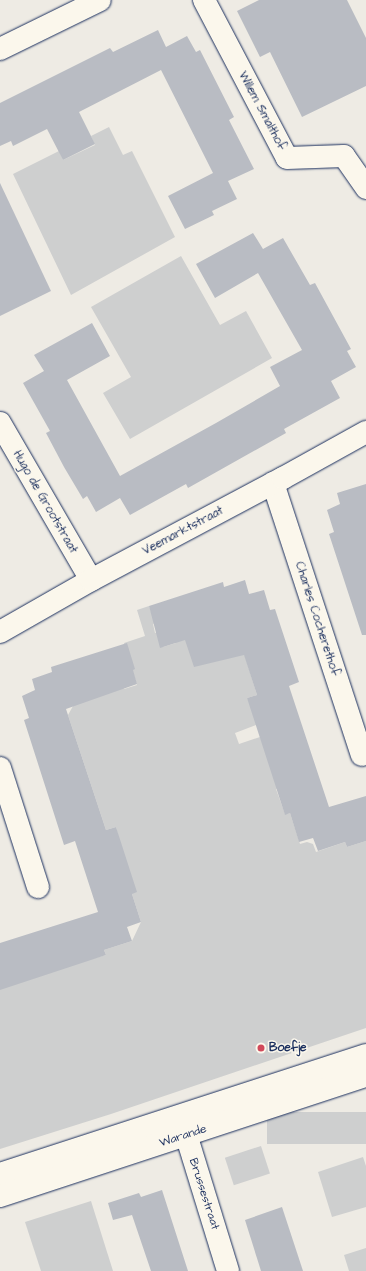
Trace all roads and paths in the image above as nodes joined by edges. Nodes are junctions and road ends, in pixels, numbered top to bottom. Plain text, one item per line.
1 (100, 0) edge
2 (204, 0) edge
3 (79, 5) edge
4 (0, 49) edge
5 (366, 188) edge
6 (0, 423) edge
7 (366, 432) edge
8 (273, 483) junction
9 (91, 580) junction
10 (0, 632) edge
11 (362, 755) dead end
12 (0, 768) edge
13 (38, 887) dead end
14 (366, 1055) edge
15 (366, 1076) edge
16 (183, 1126) junction
17 (0, 1174) edge
18 (0, 1196) edge
19 (228, 1271) edge

1 - 3 street
2 - 5 street, Willem Smalthof
3 - 4 street
6 - 9 street, Hugo de Grootstraat
7 - 8 street, Veemarktstraat
8 - 9 street, Veemarktstraat
8 - 11 street, Charles Cocherethof
9 - 10 street, Veemarktstraat
12 - 13 street
14 - 16 street, Warande
15 - 16 street, Warande
16 - 17 street, Warande
16 - 18 street, Warande
16 - 19 street, Brussestraat

